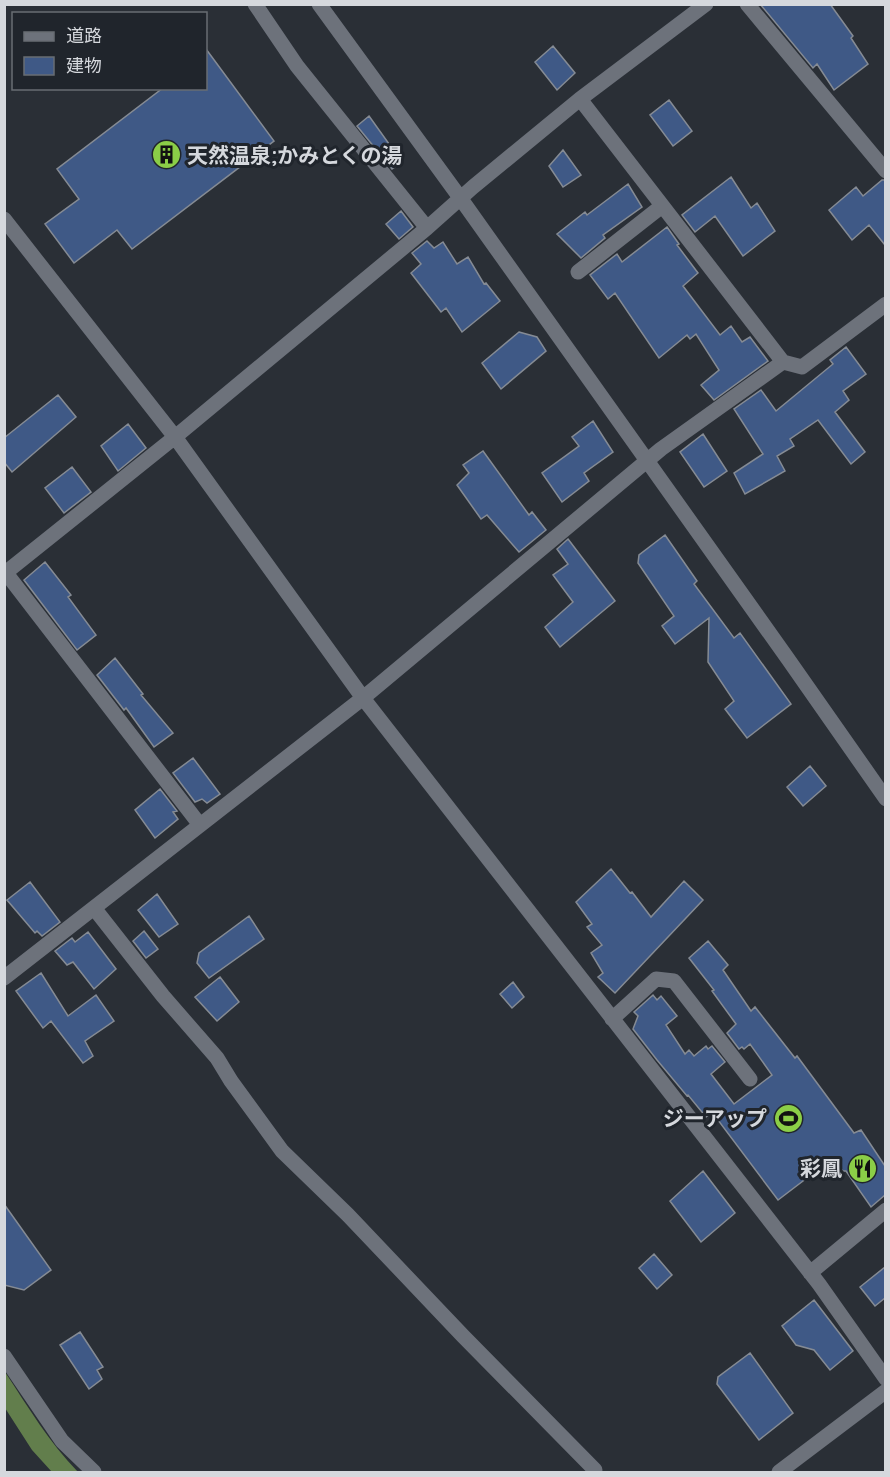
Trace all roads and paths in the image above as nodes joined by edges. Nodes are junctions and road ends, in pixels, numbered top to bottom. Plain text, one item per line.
1 (255, 4) edge
2 (319, 4) edge
3 (706, 4) edge
4 (747, 4) edge
5 (580, 99) junction
6 (885, 171) edge
7 (461, 199) junction
8 (662, 206) junction
9 (4, 219) edge
10 (428, 228) junction
11 (578, 272) dead end
12 (885, 304) edge
13 (783, 362) junction
14 (175, 437) junction
15 (646, 461) junction
16 (5, 573) edge
17 (363, 698) junction
18 (885, 799) edge
19 (200, 825) junction
20 (94, 909) junction
21 (4, 978) edge
22 (612, 1019) junction
23 (750, 1079) dead end
24 (885, 1210) edge
25 (810, 1273) junction
26 (4, 1356) edge
27 (885, 1379) edge
28 (885, 1391) edge
29 (595, 1470) dead end
30 (94, 1473) edge
31 (779, 1473) edge

1 - 10 street
2 - 7 street
3 - 5 street
4 - 6 street
5 - 7 street
5 - 8 street
7 - 10 street
7 - 15 street
8 - 11 street
8 - 13 street
9 - 14 street
10 - 14 street
12 - 13 street
13 - 15 street
14 - 16 street
14 - 17 street
15 - 17 street
15 - 18 street
16 - 19 street
17 - 19 street
17 - 22 street
19 - 20 street
20 - 21 street
20 - 29 street
22 - 23 street
22 - 25 street
24 - 25 street
25 - 27 street
26 - 30 street
28 - 31 street

